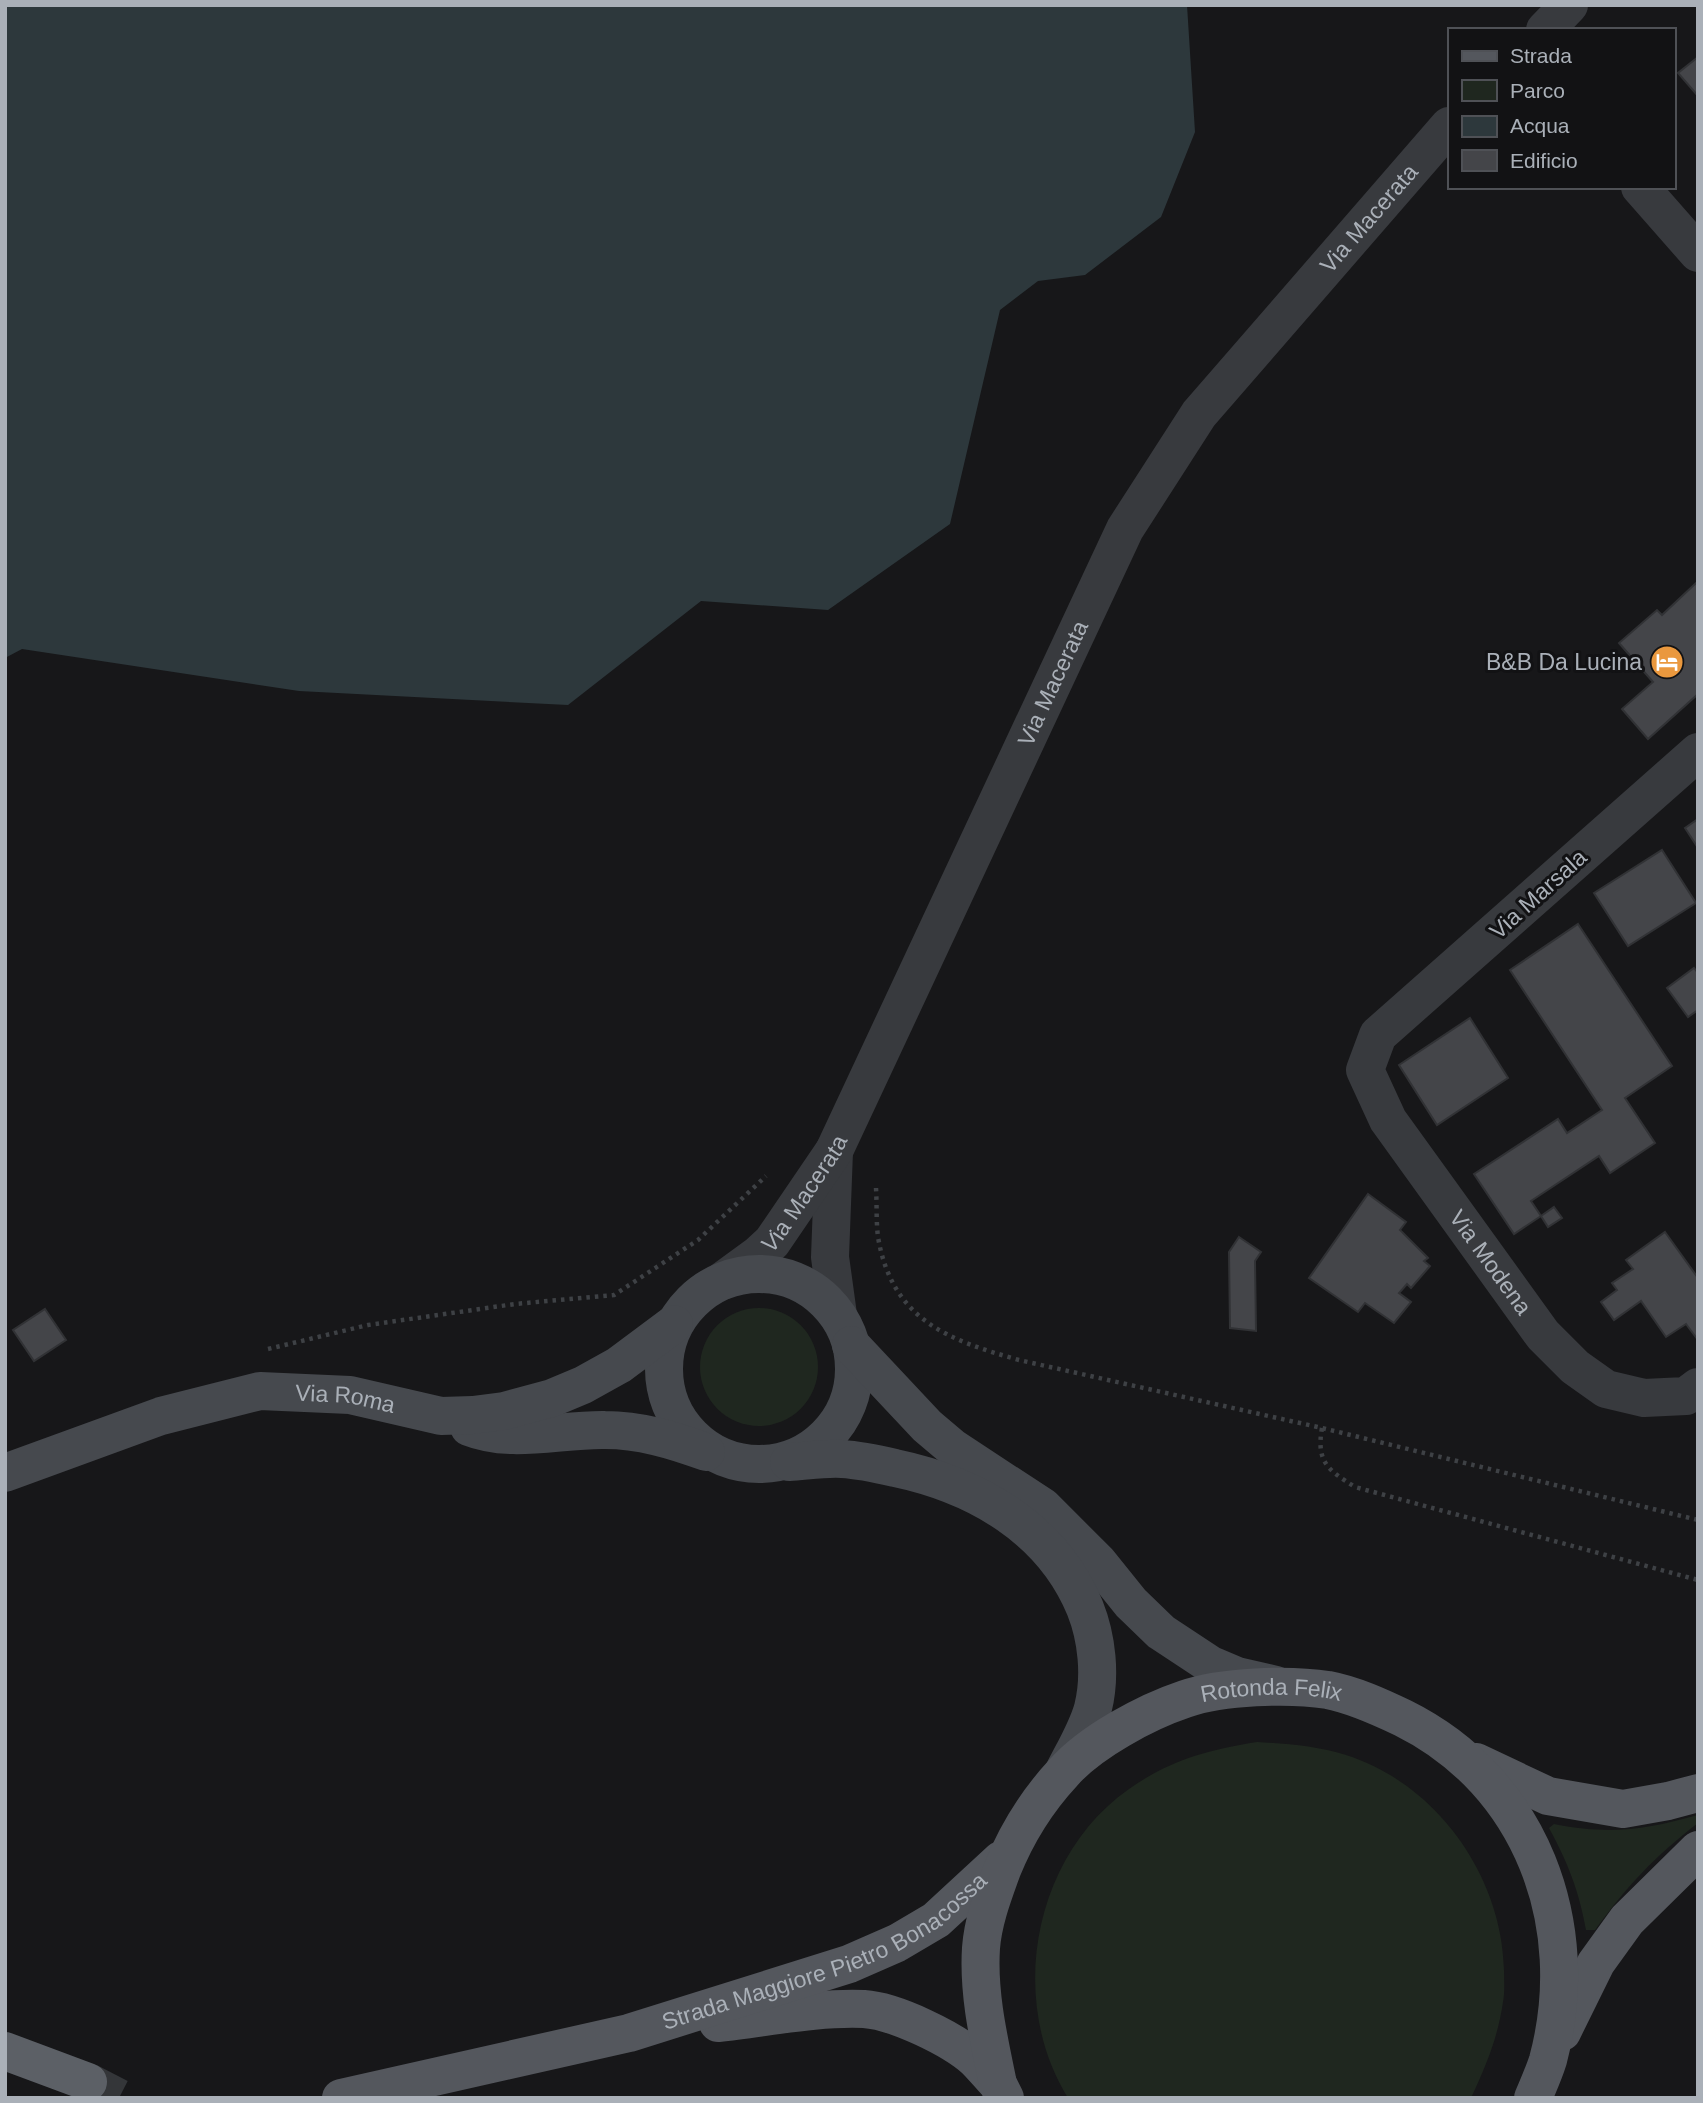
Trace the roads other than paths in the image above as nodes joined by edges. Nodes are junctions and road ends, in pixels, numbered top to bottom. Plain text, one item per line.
1 (1569, 5) edge
2 (1547, 28) edge
3 (1448, 127) edge
4 (1642, 189) edge
5 (1698, 253) edge
6 (1698, 752) edge
7 (1378, 1035) joint
8 (834, 1150) junction
9 (722, 1281) junction
10 (674, 1324) junction
11 (845, 1330) junction
12 (1698, 1387) edge
13 (442, 1416) junction
14 (722, 1457) junction
15 (780, 1463) junction
16 (5, 1473) edge
17 (1282, 1686) junction
18 (1459, 1754) junction
19 (1064, 1771) junction
20 (1698, 1793) edge
21 (1698, 1850) edge
22 (1010, 1852) junction
23 (629, 2033) junction
24 (5, 2038) edge
25 (20, 2056) edge
26 (1547, 2062) junction
27 (88, 2082) tunnel mouth
28 (1002, 2091) edge
29 (341, 2098) edge
30 (1533, 2098) edge

1 - 2 street
3 - 8 street, Via Macerata
4 - 5 street
6 - 7 street, Via Marsala
7 - 12 street, Via Modena
8 - 9 street, Via Macerata
8 - 11 street
9 - 10 main road
9 - 11 main road
10 - 13 main road, Via Roma
10 - 14 main road
11 - 15 main road
11 - 17 main road
13 - 14 main road
13 - 16 main road, Via Roma
14 - 15 main road
15 - 19 main road
17 - 18 main road, Rotonda Felix
17 - 19 main road, Rotonda Felix
18 - 20 main road
18 - 26 main road, Rotonda Felix
19 - 22 main road, Rotonda Felix
21 - 26 main road
22 - 23 main road, Strada Maggiore Pietro Bonacossa
22 - 28 main road, Rotonda Felix
23 - 28 main road, Strada Maggiore Pietro Bonacossa
23 - 29 main road, Strada Maggiore Pietro Bonacossa
24 - 25 highway
25 - 27 highway
26 - 30 main road, Rotonda Felix

